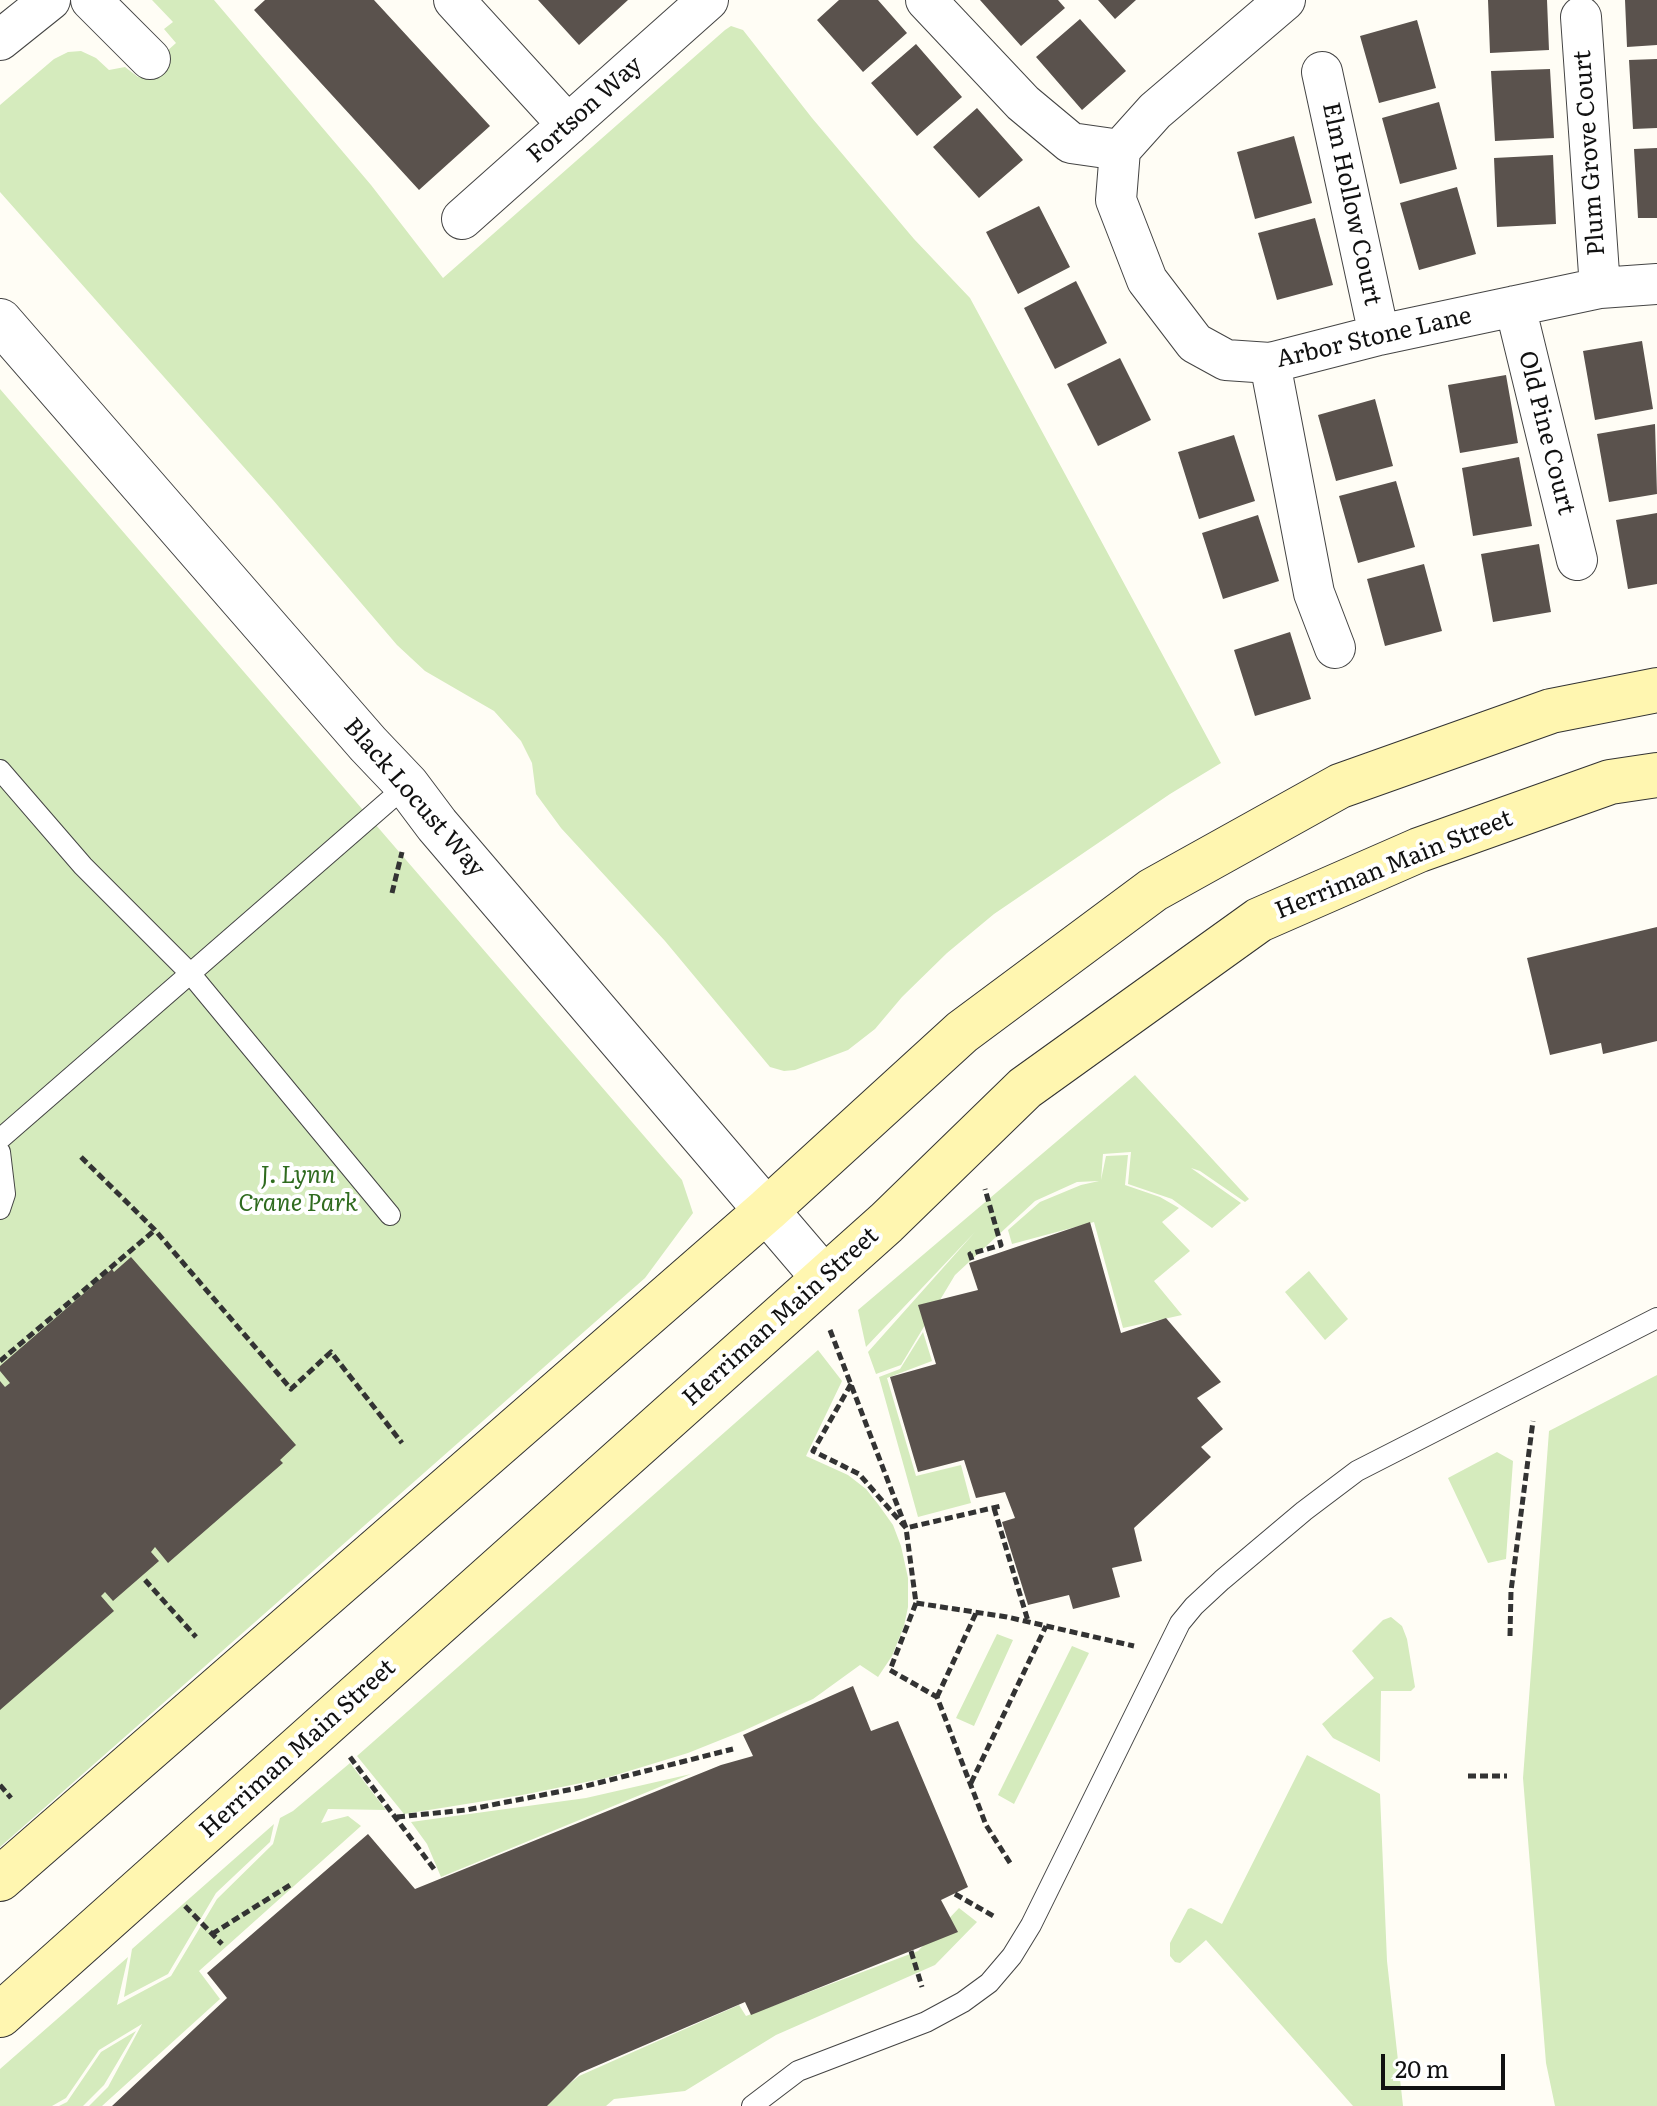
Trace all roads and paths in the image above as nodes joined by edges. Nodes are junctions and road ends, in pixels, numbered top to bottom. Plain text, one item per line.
1 (50, 0) edge
2 (91, 0) edge
3 (454, 0) edge
4 (708, 0) edge
5 (926, 0) edge
6 (1285, 0) edge
7 (1581, 17) dead end
8 (0, 40) edge
9 (150, 59) dead end
10 (1322, 72) dead end
11 (568, 125) junction
12 (1120, 150) junction
13 (462, 219) dead end
14 (1657, 284) edge
15 (1600, 288) junction
16 (1515, 306) junction
17 (0, 321) edge
18 (1379, 335) junction
19 (1270, 363) junction
20 (1577, 560) dead end
21 (1335, 648) dead end
22 (1657, 690) edge
23 (0, 770) edge
24 (1657, 775) edge
25 (407, 785) junction
26 (402, 852) dead end
27 (392, 893) dead end
28 (189, 972) junction
29 (0, 1139) edge
30 (0, 1152) edge
31 (81, 1157) dead end
32 (985, 1189) dead end
33 (0, 1209) edge
34 (767, 1210) junction
35 (390, 1215) dead end
36 (155, 1230) junction
37 (972, 1260) dead end
38 (824, 1278) junction
39 (1657, 1318) edge
40 (829, 1325) dead end
41 (0, 1361) edge
42 (851, 1384) junction
43 (1533, 1421) dead end
44 (402, 1443) dead end
45 (1001, 1506) dead end
46 (994, 1508) junction
47 (906, 1528) junction
48 (145, 1580) dead end
49 (916, 1603) junction
50 (976, 1613) junction
51 (1028, 1622) junction
52 (1046, 1626) junction
53 (1510, 1636) dead end
54 (196, 1637) dead end
55 (1144, 1648) dead end
56 (937, 1697) junction
57 (733, 1749) dead end
58 (345, 1750) dead end
59 (1468, 1776) dead end
60 (1507, 1776) dead end
61 (971, 1783) junction
62 (0, 1785) edge
63 (11, 1798) dead end
64 (397, 1817) junction
65 (1012, 1866) dead end
66 (434, 1869) dead end
67 (0, 1879) edge
68 (290, 1885) dead end
69 (955, 1894) dead end
70 (178, 1899) dead end
71 (995, 1917) dead end
72 (212, 1934) junction
73 (222, 1944) dead end
74 (911, 1951) dead end
75 (922, 1987) dead end
76 (0, 2015) edge
77 (752, 2106) edge

1 - 8 street
2 - 9 street
3 - 11 street
4 - 11 street, Fortson Way
5 - 12 street
6 - 12 street
7 - 15 street, Plum Grove Court
10 - 18 street, Elm Hollow Court
11 - 13 street, Fortson Way
12 - 19 street, Arbor Stone Lane
14 - 15 street, Arbor Stone Lane
15 - 16 street, Arbor Stone Lane
16 - 18 street, Arbor Stone Lane
16 - 20 street, Old Pine Court
17 - 25 street, Black Locust Way
18 - 19 street, Arbor Stone Lane
19 - 21 street
22 - 34 main road
23 - 28 lane
24 - 38 main road, Herriman Main Street
25 - 28 lane
25 - 34 street, Black Locust Way
26 - 27 path
28 - 29 lane
28 - 35 lane
30 - 33 lane
31 - 36 path
32 - 37 path
34 - 38 street, Black Locust Way
34 - 67 main road
36 - 41 path
36 - 44 path
38 - 76 main road, Herriman Main Street
39 - 77 lane
40 - 42 path
42 - 47 path
42 - 47 path
43 - 53 path
45 - 46 path
46 - 47 path
46 - 51 path
47 - 49 path
48 - 54 path
49 - 50 path
49 - 56 path
50 - 51 path
50 - 56 path
51 - 52 path
52 - 55 path
52 - 61 path
56 - 61 path
57 - 64 path
58 - 64 path
59 - 60 path
61 - 65 path
62 - 63 path
64 - 66 path
68 - 72 path
69 - 71 path
70 - 72 path
72 - 73 path
74 - 75 path

